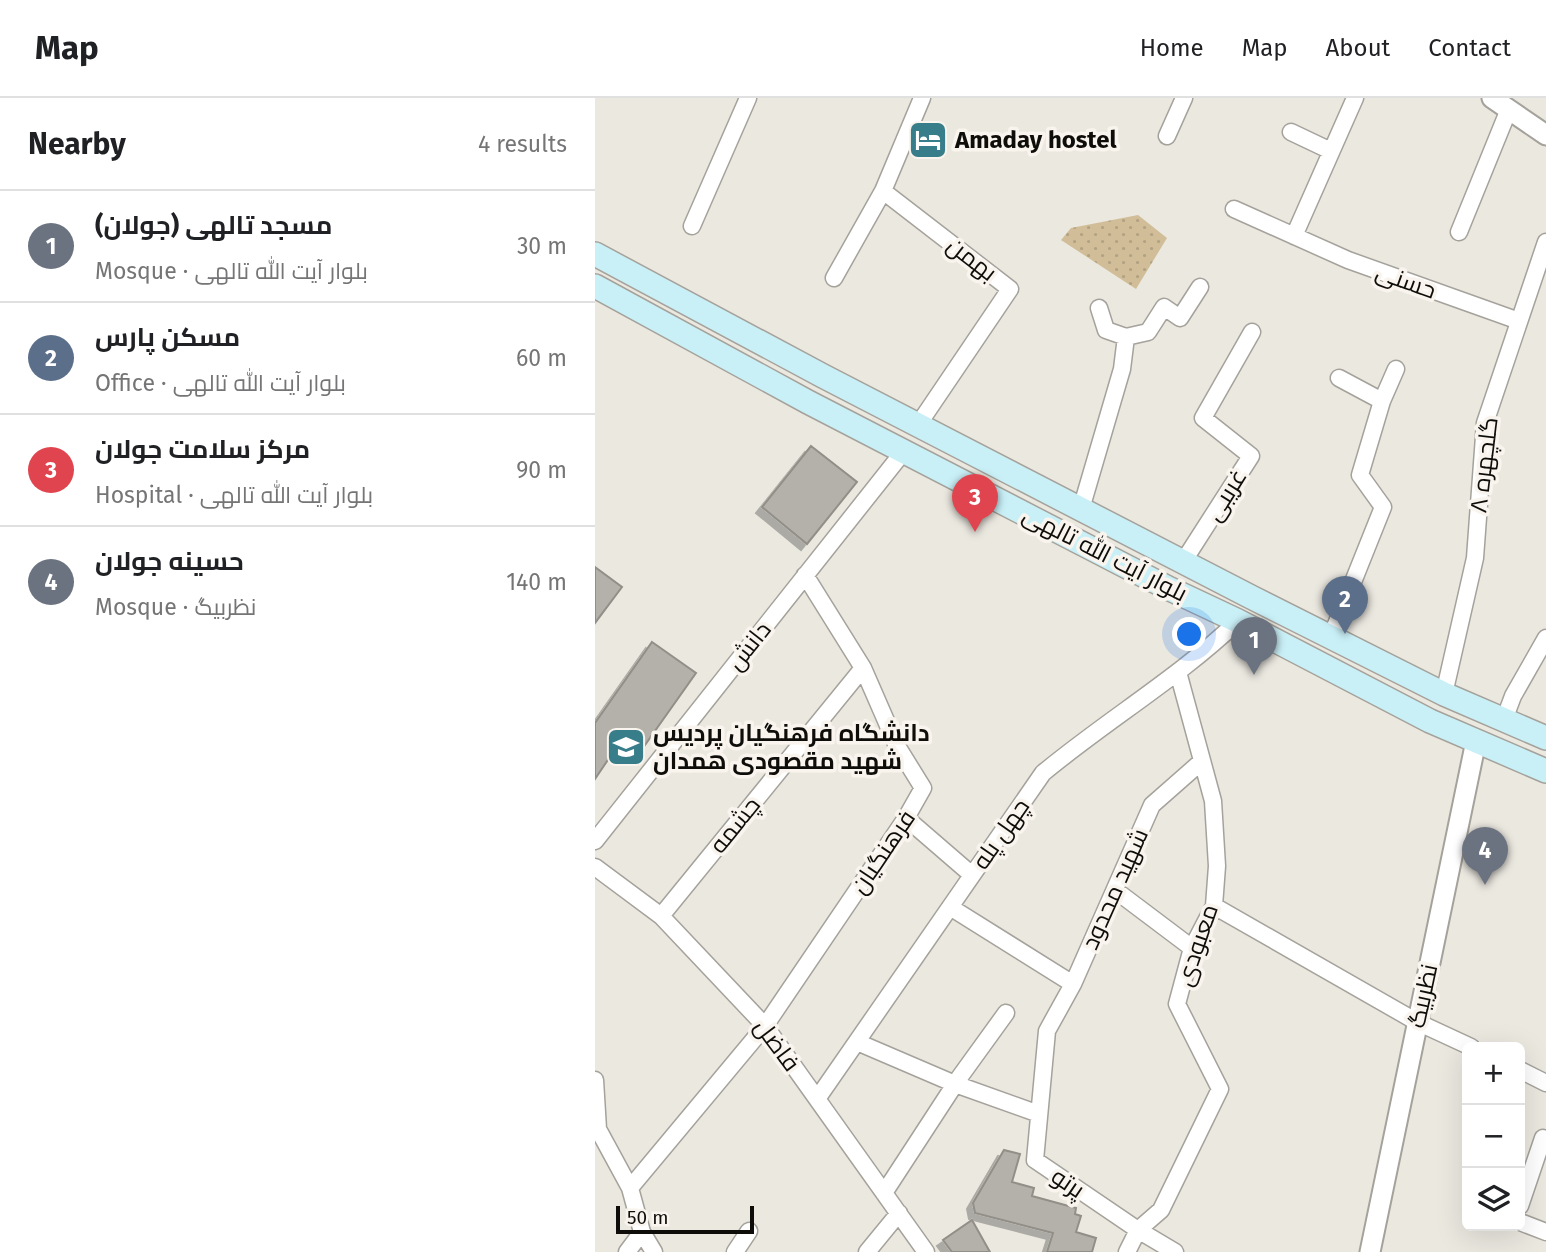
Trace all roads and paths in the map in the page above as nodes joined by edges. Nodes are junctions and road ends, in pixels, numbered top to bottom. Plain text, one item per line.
1 (748, 98) edge
2 (922, 98) edge
3 (1184, 98) edge
4 (1355, 98) edge
5 (1492, 98) edge
6 (1509, 110) junction
7 (1291, 132) dead end
8 (1546, 135) edge
9 (1167, 136) dead end
10 (1331, 151) junction
11 (883, 191) junction
12 (1234, 209) dead end
13 (692, 226) dead end
14 (1459, 232) dead end
15 (1294, 236) junction
16 (1546, 242) edge
17 (595, 254) edge
18 (834, 278) dead end
19 (595, 286) edge
20 (1199, 287) dead end
21 (1099, 309) dead end
22 (1519, 321) junction
23 (1252, 332) dead end
24 (1126, 337) junction
25 (1396, 369) dead end
26 (1339, 378) dead end
27 (1382, 401) junction
28 (918, 425) junction
29 (904, 451) junction
30 (1081, 509) junction
31 (1184, 562) junction
32 (806, 575) junction
33 (1251, 597) junction
34 (1238, 621) junction
35 (1331, 637) junction
36 (1546, 638) edge
37 (863, 668) junction
38 (1178, 672) junction
39 (1444, 694) junction
40 (1504, 720) junction
41 (1546, 738) edge
42 (1476, 741) junction
43 (1202, 761) junction
44 (1546, 771) edge
45 (907, 818) junction
46 (595, 841) edge
47 (595, 867) edge
48 (972, 875) junction
49 (1115, 890) junction
50 (1214, 906) junction
51 (950, 907) junction
52 (660, 916) junction
53 (1192, 948) junction
54 (1073, 984) junction
55 (1006, 1013) dead end
56 (1417, 1022) junction
57 (765, 1026) junction
58 (1047, 1031) joint
59 (857, 1042) junction
60 (1462, 1043) edge
61 (1525, 1072) edge
62 (595, 1080) edge
63 (1546, 1083) edge
64 (955, 1084) junction
65 (817, 1099) junction
66 (1039, 1114) junction
67 (596, 1129) edge
68 (1545, 1136) edge
69 (630, 1188) junction
70 (1525, 1192) edge
71 (884, 1193) junction
72 (899, 1213) junction
73 (1525, 1224) edge
74 (1138, 1230) junction
75 (749, 1231) dead end
76 (642, 1232) junction
77 (1546, 1232) edge
78 (627, 1252) edge
79 (654, 1252) edge
80 (734, 1252) edge
81 (867, 1252) edge
82 (926, 1252) edge
83 (1127, 1252) edge
84 (1175, 1252) edge
85 (1370, 1252) edge

1 - 13 street
2 - 11 street
3 - 9 street
4 - 10 street
5 - 6 street
6 - 8 street
6 - 14 street
7 - 10 street
10 - 15 street
11 - 18 street
11 - 28 street, بهمن
12 - 15 street, حسنی
15 - 22 street, حسنی
16 - 22 street, گلچهره ۸
17 - 28 main road, بلوار آیت الله تالهی
19 - 29 main road, بلوار آیت الله تالهی
20 - 24 street
21 - 24 street
22 - 39 street, گلچهره ۸
23 - 31 street, غریبی
24 - 30 street
25 - 27 street
26 - 27 street
27 - 35 street
28 - 30 main road, بلوار آیت الله تالهی
29 - 32 street, دانش
29 - 34 main road, بلوار آیت الله تالهی
30 - 31 main road, بلوار آیت الله تالهی
31 - 33 main road, بلوار آیت الله تالهی
32 - 37 street
32 - 46 street, دانش
33 - 34 main road
33 - 35 main road, بلوار آیت الله تالهی
34 - 38 street, چهل پله
34 - 42 main road, بلوار آیت الله تالهی
35 - 39 main road, بلوار آیت الله تالهی
36 - 40 street
37 - 45 street, فرهنگیان
37 - 52 street, چشمه
38 - 43 street, معبودی
38 - 48 street, چهل پله
39 - 40 main road, بلوار آیت الله تالهی
40 - 41 main road, بلوار آیت الله تالهی
42 - 44 main road, بلوار آیت الله تالهی
42 - 56 street, نظربیگ
43 - 49 street, شهید محدود
43 - 50 street, معبودی
45 - 48 street
45 - 57 street, فرهنگیان
47 - 52 street, فاضل
48 - 51 street, چهل پله
49 - 53 street
49 - 54 street, شهید محدود
50 - 53 street, معبودی
50 - 56 street
51 - 54 street
51 - 59 street, چهل پله
52 - 57 street, فاضل
53 - 74 street, معبودی
54 - 58 street, شهید محدود
55 - 64 street
56 - 60 street
56 - 85 street, نظربیگ
57 - 65 street, فاضل
57 - 69 street, فرهنگیان
58 - 66 street, پرتو
59 - 64 street
59 - 65 street, چهل پله
61 - 63 street
62 - 67 street
64 - 66 street
64 - 71 street
65 - 71 street, فاضل
66 - 74 street, پرتو
67 - 69 street
68 - 70 street
69 - 76 street
71 - 72 street, فاضل
72 - 81 street
72 - 82 street, فاضل
73 - 77 street
74 - 83 street
74 - 84 street, پرتو
75 - 80 street
76 - 78 street
76 - 79 street

